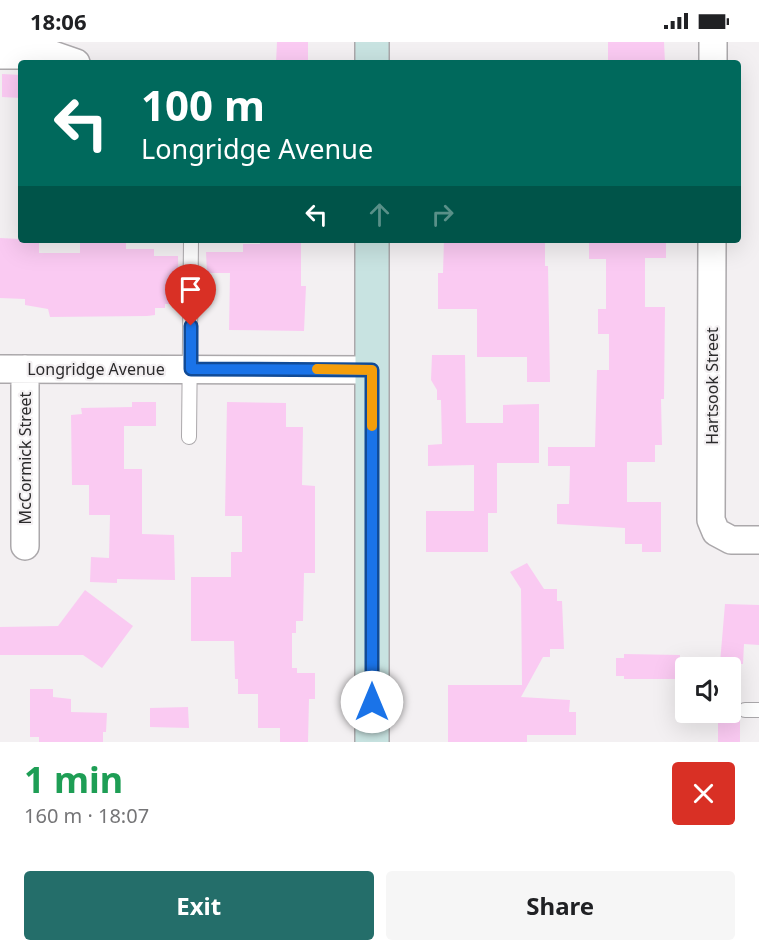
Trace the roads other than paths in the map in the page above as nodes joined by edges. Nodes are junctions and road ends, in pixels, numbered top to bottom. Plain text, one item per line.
1 (372, 42) edge
2 (713, 42) edge
3 (0, 55) edge
4 (67, 60) edge
5 (372, 60) edge
6 (713, 60) edge
7 (191, 243) edge
8 (372, 243) edge
9 (712, 243) edge
10 (13, 369) edge
11 (191, 369) junction
12 (372, 370) junction
13 (189, 437) dead end
14 (759, 540) edge
15 (25, 546) dead end
16 (372, 742) edge

1 - 5 main road
2 - 6 street
3 - 4 street
7 - 11 lane
8 - 12 main road
9 - 14 street, Hartsook Street
10 - 11 street, Longridge Avenue
10 - 15 street, McCormick Street
11 - 12 street, Longridge Avenue
11 - 13 lane
12 - 16 main road

